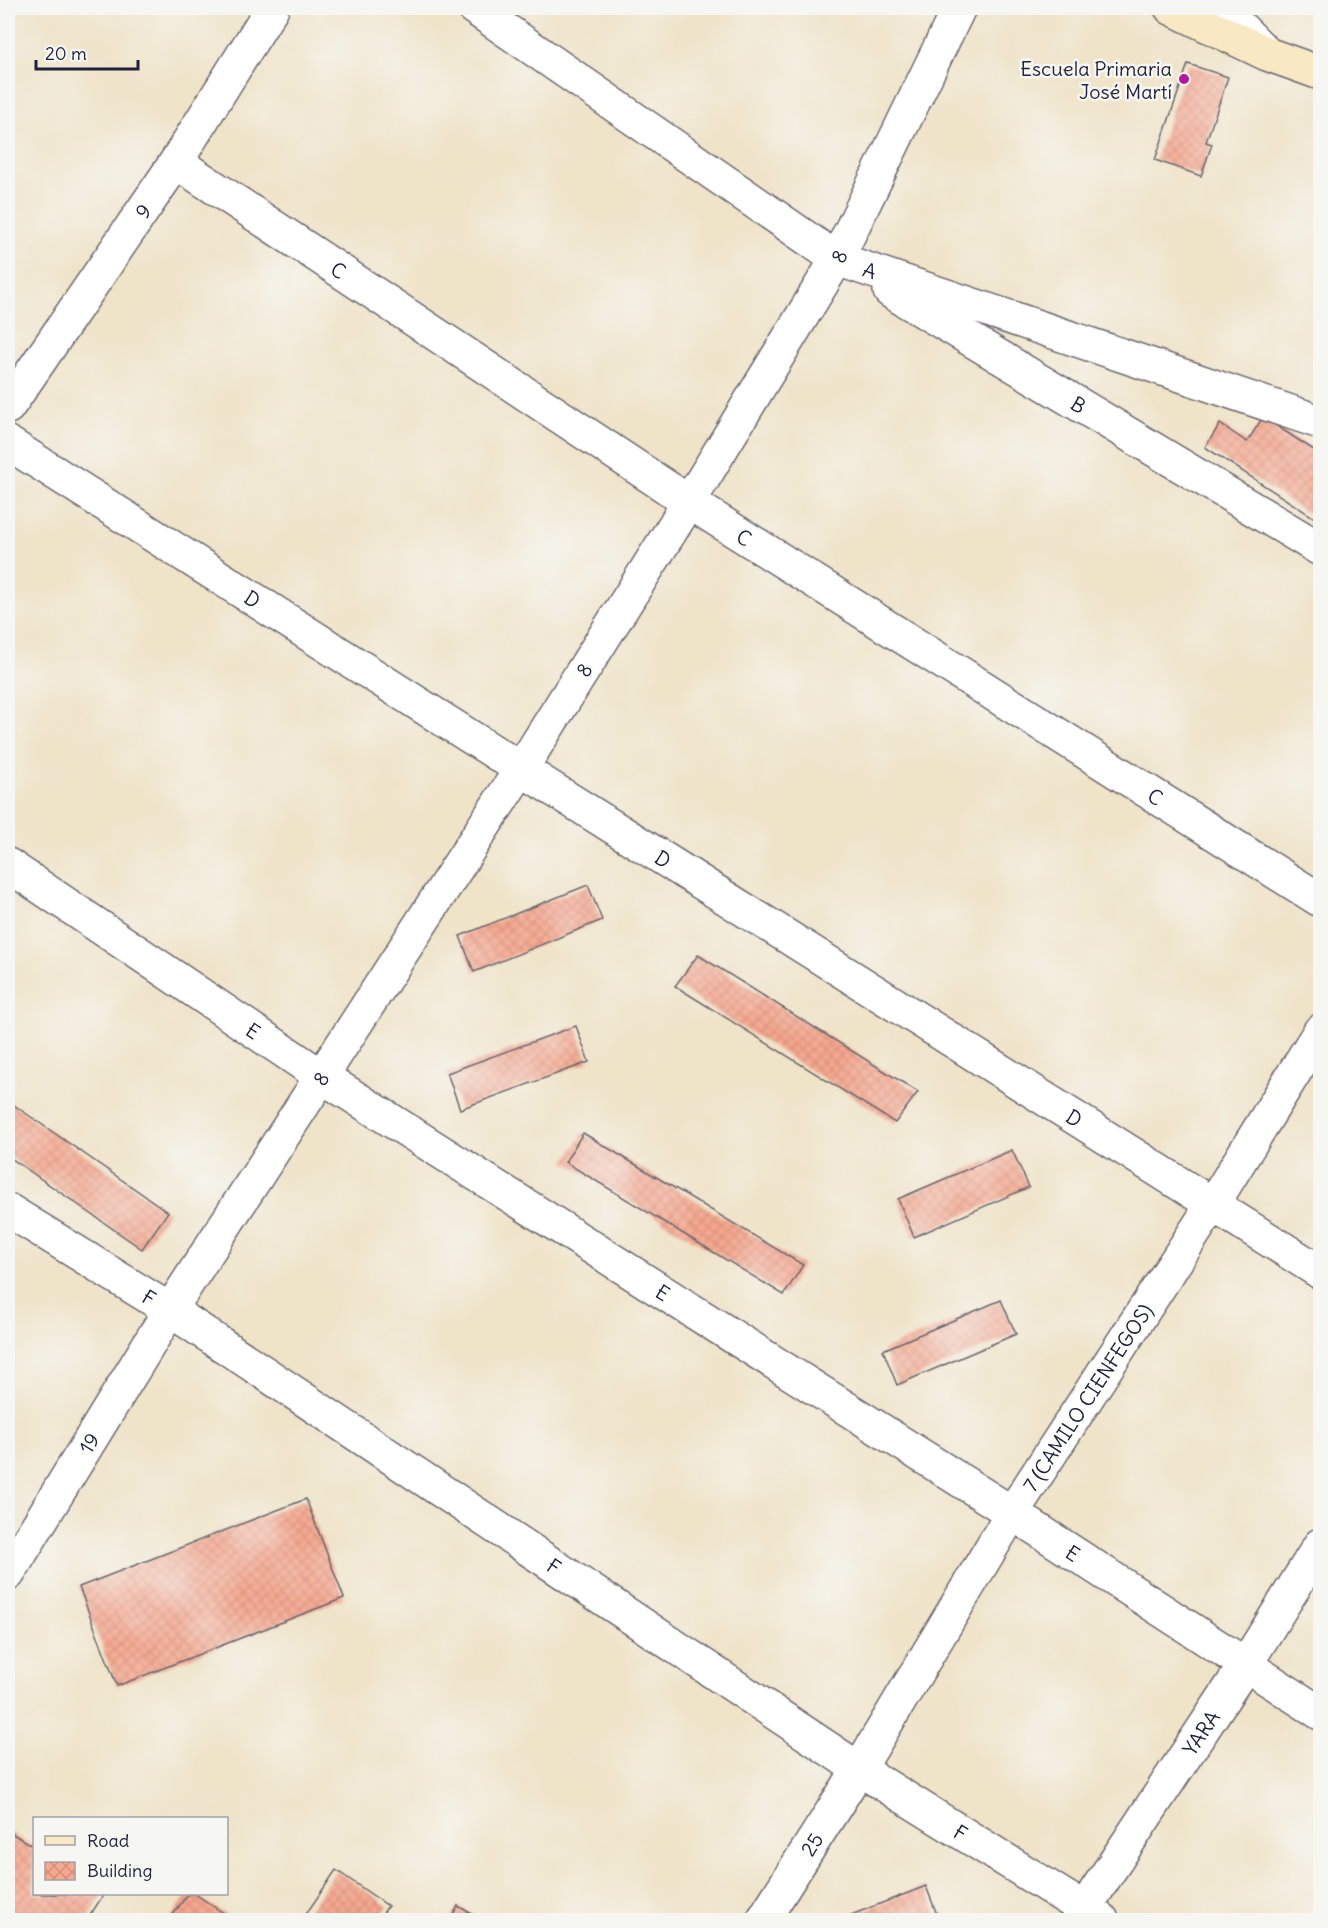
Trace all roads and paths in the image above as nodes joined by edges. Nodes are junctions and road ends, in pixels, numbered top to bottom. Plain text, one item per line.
1 (272, 8) edge
2 (474, 8) edge
3 (959, 8) edge
4 (1171, 8) edge
5 (1221, 8) edge
6 (1267, 54) junction
7 (1320, 73) edge
8 (176, 162) junction
9 (837, 259) junction
10 (8, 407) edge
11 (1320, 422) edge
12 (8, 442) edge
13 (689, 502) junction
14 (1320, 549) edge
15 (521, 769) junction
16 (8, 865) edge
17 (1320, 900) edge
18 (1320, 1031) edge
19 (321, 1076) junction
20 (1213, 1204) junction
21 (8, 1210) edge
22 (1320, 1272) edge
23 (170, 1310) junction
24 (1012, 1513) junction
25 (1320, 1545) edge
26 (8, 1574) edge
27 (1246, 1664) junction
28 (1320, 1713) edge
29 (859, 1769) junction
30 (1088, 1917) edge
31 (763, 1920) edge

1 - 8 street, 9
2 - 9 street, A
3 - 9 street, 8
4 - 6 main road
5 - 6 street
6 - 7 main road
8 - 10 street, 9
8 - 13 street, C
9 - 11 street, A
9 - 13 street, 8
9 - 14 street, B
12 - 15 street, D
13 - 15 street, 8
13 - 17 street, C
15 - 19 street, 8
15 - 20 street, D
16 - 19 street, E
18 - 20 street, 7 (CAMILO CIENFEGOS)
19 - 23 street, 8
19 - 24 street, E
20 - 22 street, D
20 - 24 street, 7 (CAMILO CIENFEGOS)
21 - 23 street, F
23 - 26 street, 19
23 - 29 street, F
24 - 27 street, E
24 - 29 street, 7 (CAMILO CIENFEGOS)
25 - 27 street, YARA
27 - 28 street, E
27 - 30 street, YARA
29 - 30 street, F
29 - 31 street, 25

